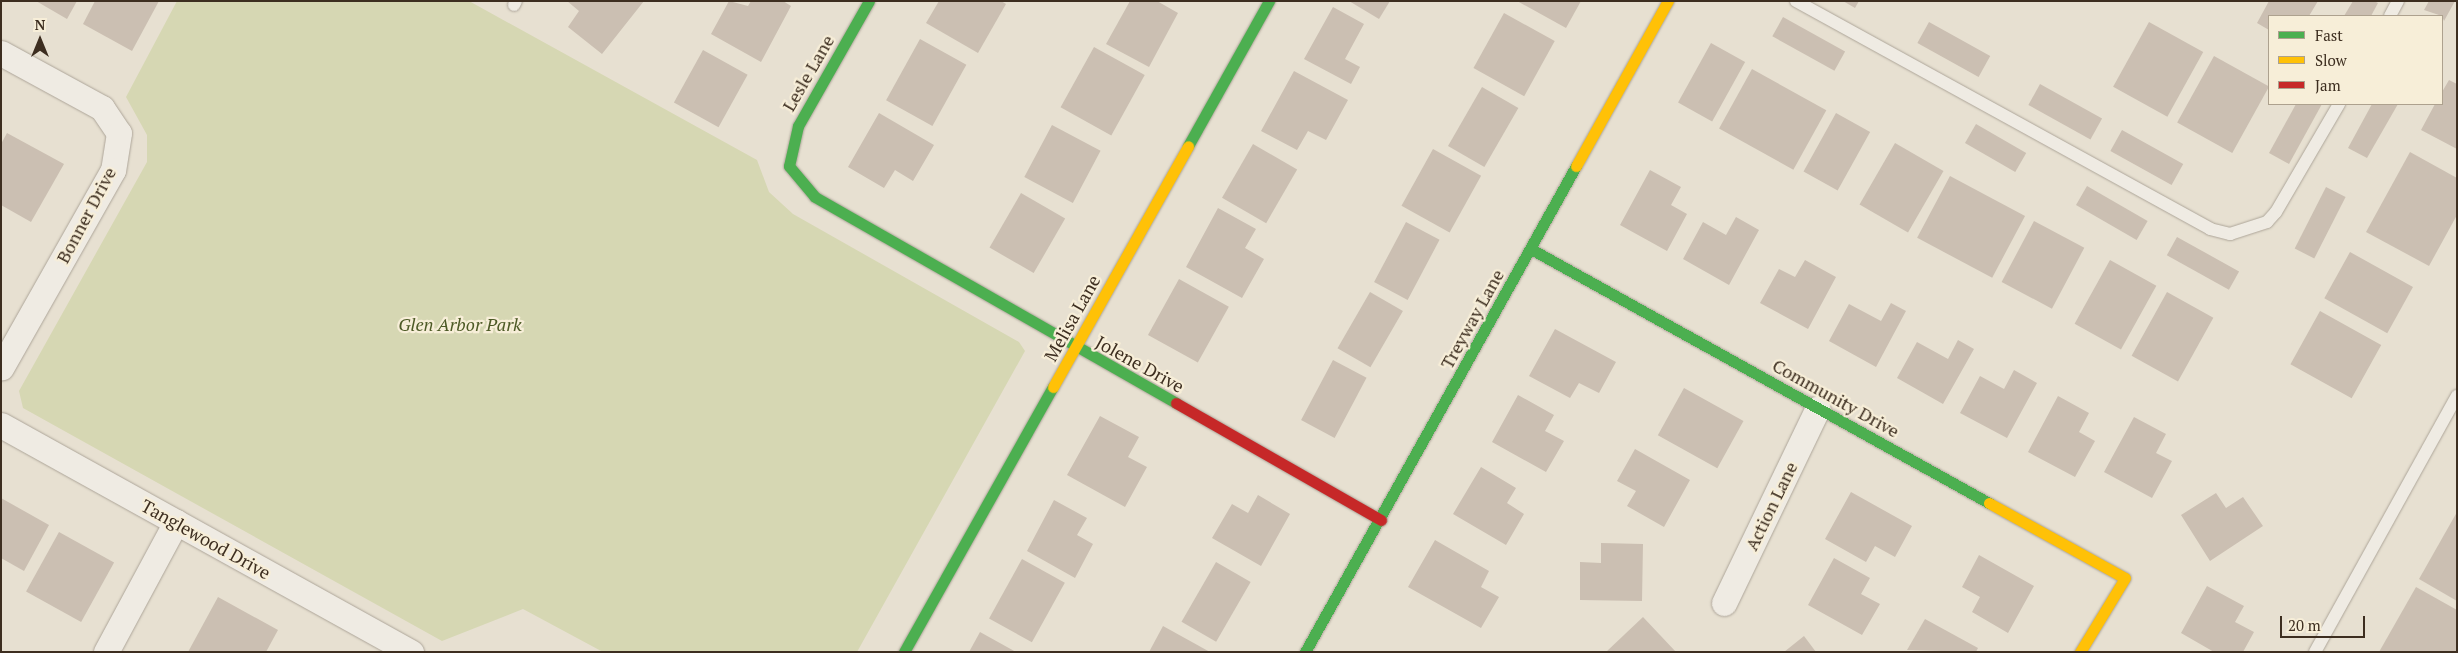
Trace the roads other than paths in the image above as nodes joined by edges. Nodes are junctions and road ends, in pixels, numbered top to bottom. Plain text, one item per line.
1 (869, 1) edge
2 (1269, 1) edge
3 (1668, 1) edge
4 (1796, 1) edge
5 (2398, 1) edge
6 (2391, 15) edge
7 (1, 53) edge
8 (2338, 105) edge
9 (789, 166) joint
10 (1530, 249) junction
11 (1075, 348) junction
12 (1, 368) edge
13 (2457, 396) edge
14 (1818, 408) junction
15 (1, 425) edge
16 (1381, 520) junction
17 (176, 522) junction
18 (1724, 603) dead end
19 (106, 652) edge
20 (411, 652) edge
21 (904, 652) edge
22 (1305, 652) edge
23 (2080, 652) edge
24 (2316, 652) edge

1 - 9 street, Lesle Lane
2 - 11 street, Melisa Lane
3 - 10 street, Treyway Lane
4 - 8 lane
5 - 6 lane
7 - 12 street, Bonner Drive
9 - 11 street, Jolene Drive
10 - 14 street, Community Drive
10 - 16 street, Treyway Lane
11 - 16 street, Jolene Drive
11 - 21 street, Melisa Lane
13 - 24 lane
14 - 18 street, Action Lane
14 - 23 street, Community Drive
15 - 17 street, Tanglewood Drive
16 - 22 street, Treyway Lane
17 - 19 street
17 - 20 street, Tanglewood Drive

